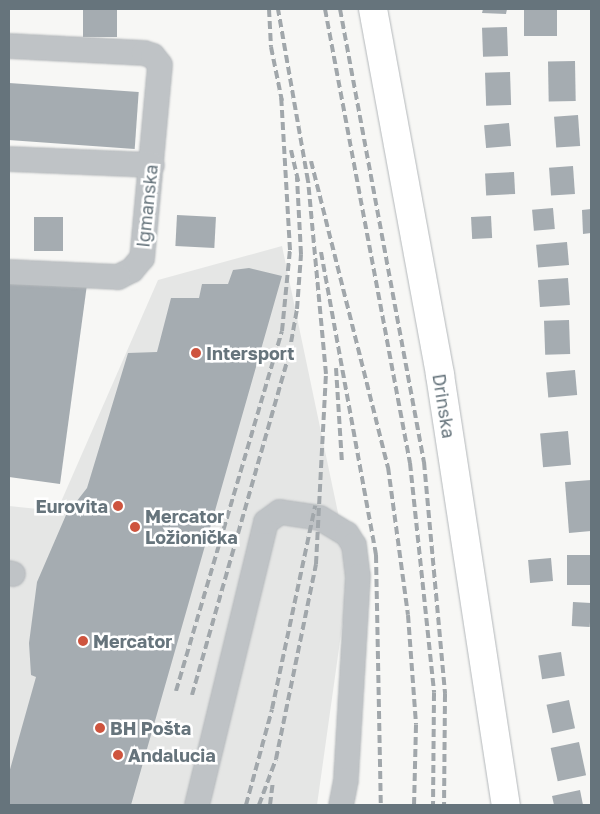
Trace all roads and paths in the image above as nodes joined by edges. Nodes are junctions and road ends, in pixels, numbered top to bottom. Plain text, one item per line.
1 (373, 9) edge
2 (9, 46) edge
3 (9, 159) edge
4 (152, 165) junction
5 (9, 272) edge
6 (197, 805) edge
7 (341, 805) edge
8 (506, 805) edge

1 - 8 main road, Drinska
2 - 4 lane, Igmanska
3 - 4 lane
4 - 5 lane, Igmanska
6 - 7 lane

